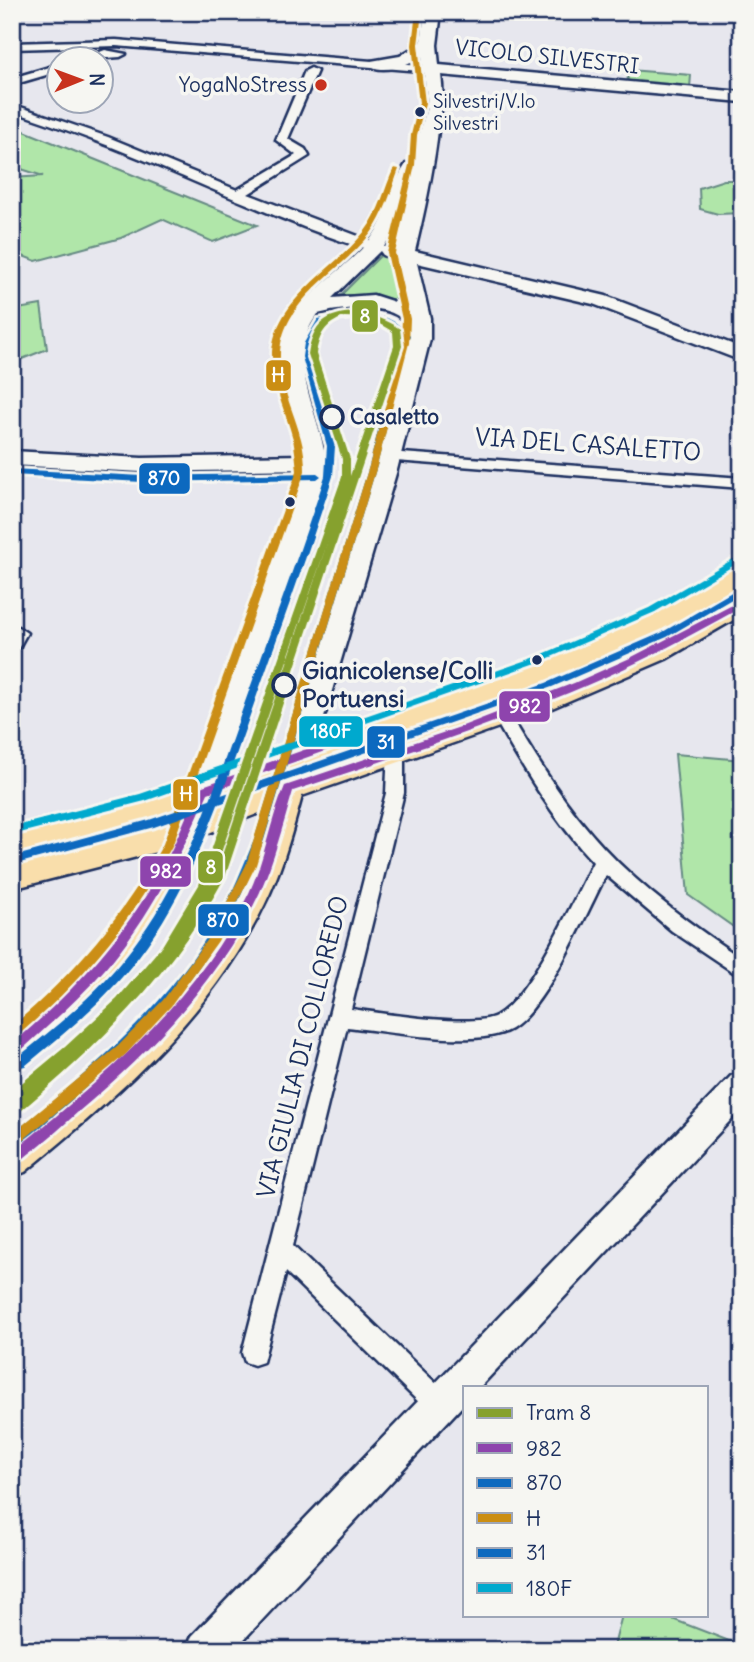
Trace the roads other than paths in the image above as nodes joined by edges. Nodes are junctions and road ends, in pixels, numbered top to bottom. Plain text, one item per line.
1 (433, 12) edge
2 (429, 45) junction
3 (12, 46) edge
4 (116, 54) edge
5 (377, 64) junction
6 (433, 69) junction
7 (46, 71) edge
8 (311, 71) junction
9 (401, 78) dead end
10 (12, 82) edge
11 (742, 97) edge
12 (12, 107) edge
13 (428, 138) junction
14 (237, 195) junction
15 (374, 247) junction
16 (405, 254) junction
17 (313, 309) junction
18 (421, 331) junction
19 (742, 355) edge
20 (388, 457) junction
21 (12, 458) edge
22 (317, 462) junction
23 (742, 483) edge
24 (742, 573) edge
25 (742, 603) edge
26 (502, 716) junction
27 (394, 753) junction
28 (299, 756) junction
29 (289, 789) junction
30 (204, 790) junction
31 (190, 828) junction
32 (12, 846) edge
33 (604, 860) junction
34 (12, 876) edge
35 (742, 970) edge
36 (338, 1017) junction
37 (12, 1051) edge
38 (742, 1086) edge
39 (12, 1160) edge
40 (279, 1249) junction
41 (254, 1353) dead end
42 (439, 1404) junction
43 (206, 1650) edge

1 - 2 main road
2 - 5 main road
2 - 6 main road
3 - 5 street, VICOLO SILVESTRI
4 - 8 street
5 - 6 street, VICOLO SILVESTRI
6 - 11 main road, VICOLO SILVESTRI
6 - 13 main road
7 - 10 street
8 - 9 street
8 - 14 street
12 - 14 street
13 - 15 main road
13 - 16 main road
14 - 15 street
15 - 16 main road
15 - 17 main road
16 - 18 main road
16 - 19 main road
17 - 18 main road
17 - 22 main road
18 - 20 main road
20 - 23 street, VIA DEL CASALETTO
20 - 28 main road
21 - 22 main road
22 - 30 main road
24 - 28 main road
25 - 26 main road
26 - 27 main road
26 - 33 street
27 - 29 main road
27 - 36 street, VIA GIULIA DI COLLOREDO
28 - 29 main road
28 - 30 main road
29 - 31 main road
29 - 39 main road
30 - 31 main road
30 - 32 main road
31 - 34 main road
31 - 37 main road
33 - 35 street
33 - 36 street
36 - 40 street, VIA GIULIA DI COLLOREDO
38 - 42 main road
40 - 41 street, VIA GIULIA DI COLLOREDO
40 - 42 street
42 - 43 main road

